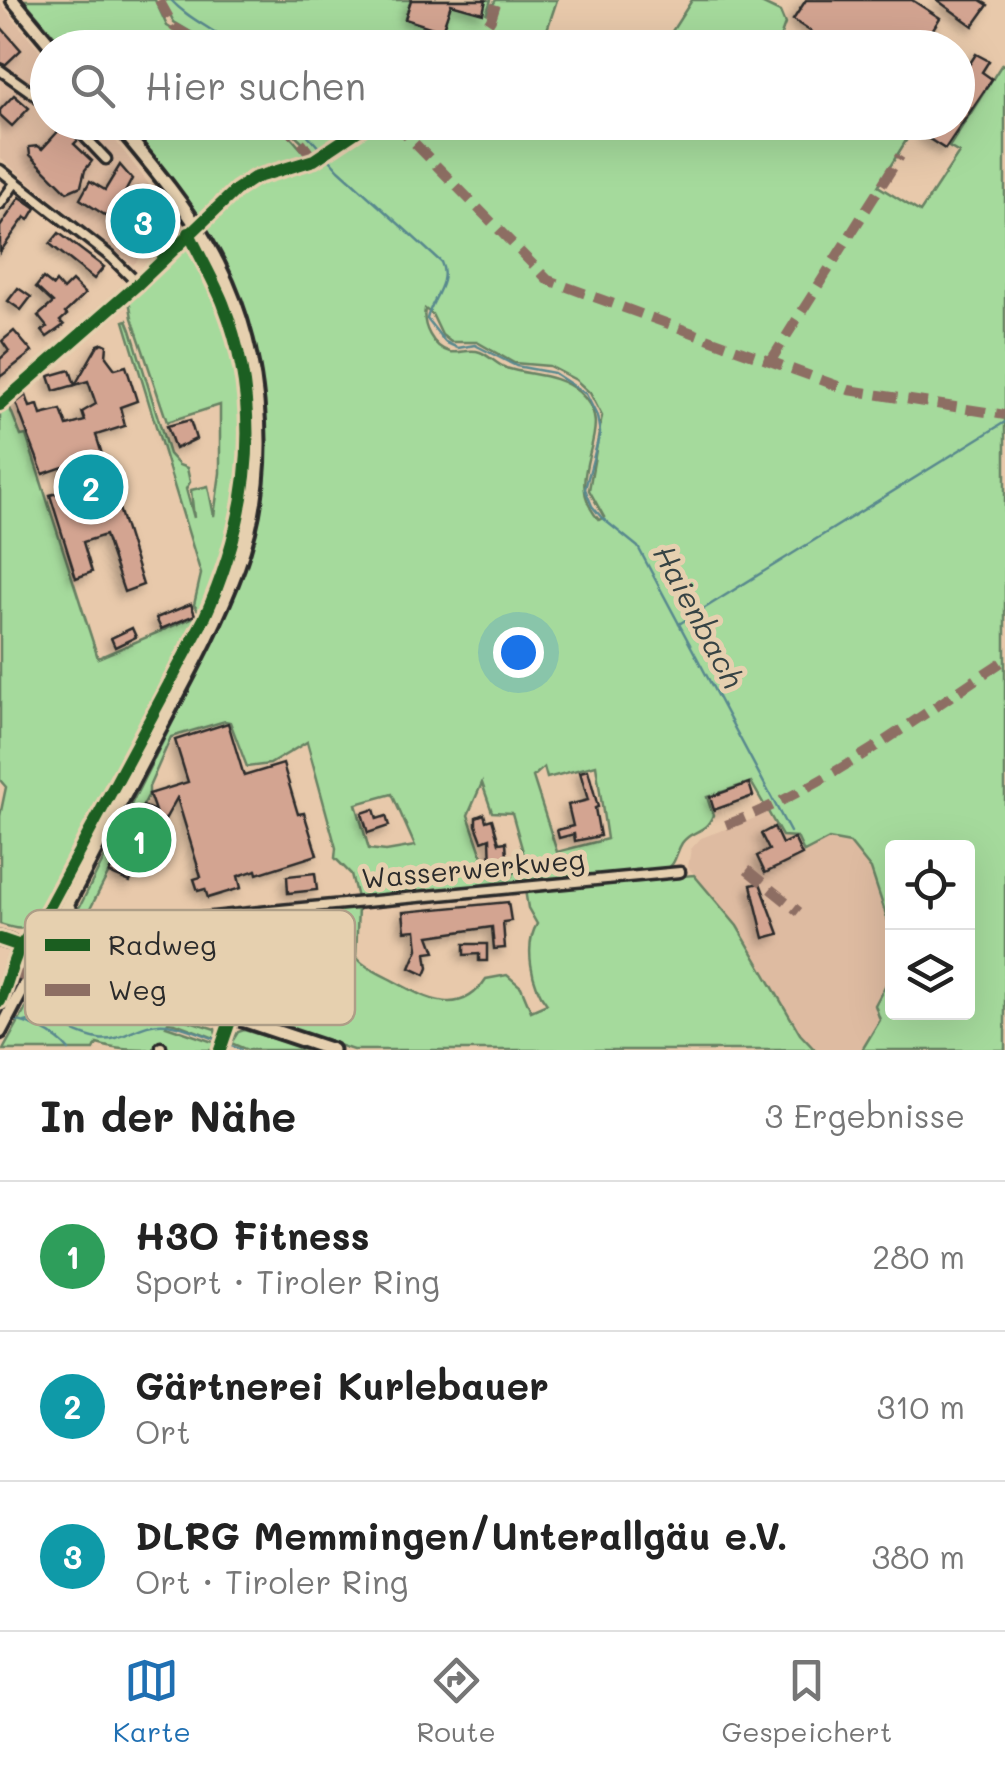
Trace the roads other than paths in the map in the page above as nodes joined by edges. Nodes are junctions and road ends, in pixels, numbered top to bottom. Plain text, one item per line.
1 (13, 0) edge
2 (38, 30) edge
3 (0, 70) edge
4 (30, 91) edge
5 (88, 140) edge
6 (130, 140) edge
7 (106, 159) dead end
8 (0, 170) edge
9 (14, 182) junction
10 (0, 204) edge
11 (156, 267) dead end
12 (138, 284) junction
13 (0, 405) edge
14 (680, 872) dead end
15 (70, 899) junction
16 (64, 910) edge
17 (69, 910) edge
18 (281, 910) edge
19 (0, 940) edge
20 (25, 947) edge
21 (25, 984) edge
22 (229, 1025) edge
23 (253, 1025) edge
24 (1, 1030) edge
25 (220, 1050) edge
26 (332, 1050) edge

1 - 2 main road
3 - 4 street
5 - 7 street
6 - 15 main road
8 - 9 street
9 - 10 street
9 - 12 street
11 - 12 street
12 - 13 street
14 - 18 street, Wasserwerkweg
15 - 16 main road
15 - 17 main road
19 - 20 main road
21 - 24 main road
22 - 25 street
23 - 26 main road

